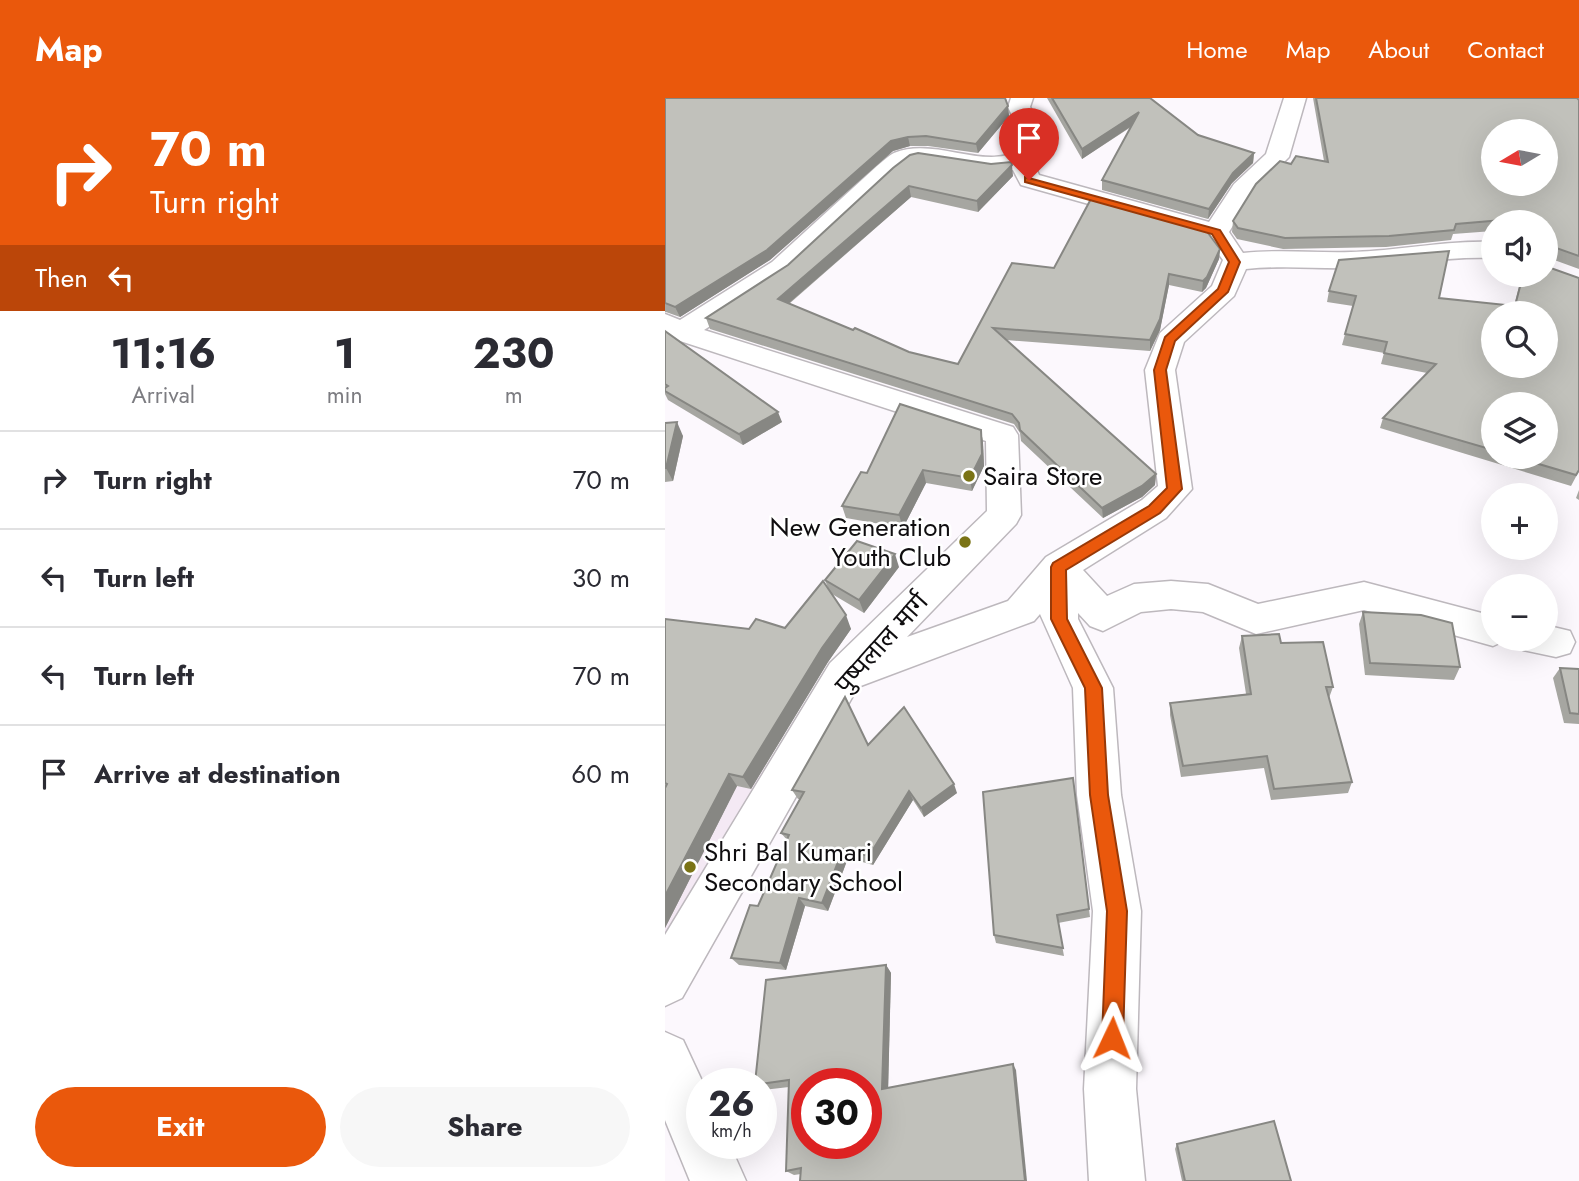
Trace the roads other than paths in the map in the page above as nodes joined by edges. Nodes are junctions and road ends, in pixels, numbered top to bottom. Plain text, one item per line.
1 (1022, 98) edge
2 (1295, 98) edge
3 (1022, 163) junction
4 (1216, 232) junction
5 (1481, 249) edge
6 (1235, 262) junction
7 (673, 327) edge
8 (1059, 567) junction
9 (1481, 628) edge
10 (844, 675) junction
11 (665, 981) edge
12 (665, 1058) edge
13 (717, 1181) edge
14 (1117, 1181) edge

1 - 3 street
2 - 4 street
3 - 4 street
3 - 7 street
4 - 6 street
5 - 6 street
6 - 8 street
7 - 10 street, पुष्पलाल मार्ग
8 - 9 street
8 - 10 street
8 - 14 street
10 - 11 street, पुष्पलाल मार्ग
12 - 13 street

